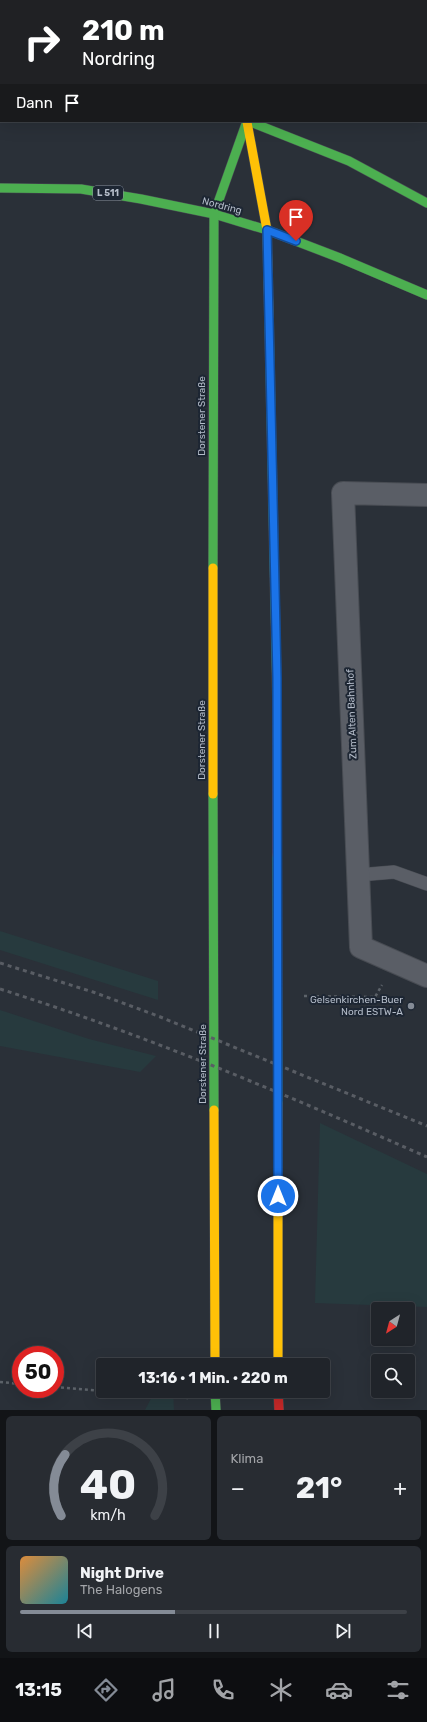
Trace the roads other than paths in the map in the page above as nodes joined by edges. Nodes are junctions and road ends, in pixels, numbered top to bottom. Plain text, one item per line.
1 (247, 122) edge
2 (247, 122) edge
3 (250, 122) edge
4 (0, 188) edge
5 (427, 203) edge
6 (214, 214) junction
7 (267, 230) junction
8 (427, 295) edge
9 (427, 494) edge
10 (358, 875) junction
11 (427, 884) edge
12 (427, 976) edge
13 (215, 1358) edge
14 (278, 1358) edge
15 (278, 1398) edge
16 (278, 1410) edge

1 - 6 main road, Dorstener Straße
2 - 7 main road
3 - 5 main road
4 - 6 main road, Nordring / L 511
6 - 7 main road, Nordring / L 511
6 - 13 main road, Dorstener Straße
7 - 8 main road, Nordring / L 511
7 - 14 main road
9 - 10 street, Zum Alten Bahnhof
10 - 11 lane
10 - 12 street, Zum Alten Bahnhof
15 - 16 main road

